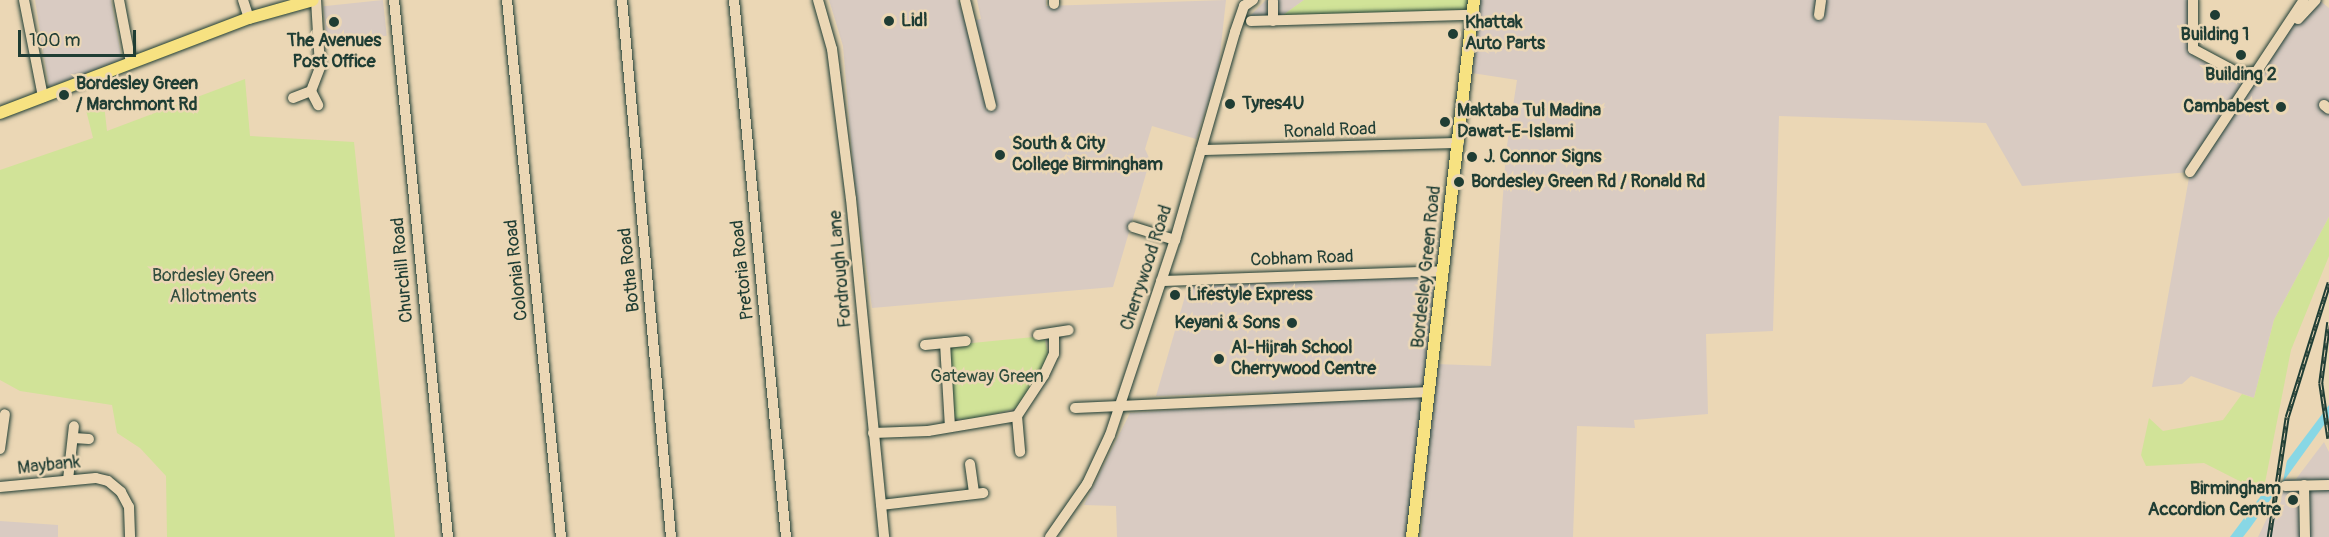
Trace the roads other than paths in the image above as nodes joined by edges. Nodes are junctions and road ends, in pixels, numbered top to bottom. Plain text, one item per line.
1 (24, 0) edge
2 (119, 0) edge
3 (243, 0) edge
4 (315, 0) edge
5 (394, 0) edge
6 (507, 0) edge
7 (622, 0) edge
8 (734, 0) edge
9 (818, 0) edge
10 (965, 0) edge
11 (1474, 0) edge
12 (1821, 0) edge
13 (2193, 0) edge
14 (2304, 0) edge
15 (2316, 0) edge
16 (1273, 1) edge
17 (1245, 2) edge
18 (1472, 15) junction
19 (1819, 15) dead end
20 (249, 18) junction
21 (1251, 21) dead end
22 (1273, 21) junction
23 (2283, 35) junction
24 (131, 63) junction
25 (2253, 72) junction
26 (311, 91) junction
27 (43, 97) junction
28 (293, 98) dead end
29 (318, 105) dead end
30 (991, 106) dead end
31 (0, 113) edge
32 (1459, 143) junction
33 (1201, 150) junction
34 (2190, 172) dead end
35 (1133, 227) dead end
36 (1174, 240) junction
37 (1444, 271) junction
38 (1161, 280) junction
39 (1069, 330) dead end
40 (1038, 334) dead end
41 (1054, 334) junction
42 (966, 341) dead end
43 (945, 343) junction
44 (925, 345) dead end
45 (1430, 392) junction
46 (1120, 406) junction
47 (1075, 408) dead end
48 (5, 414) dead end
49 (1017, 416) junction
50 (74, 426) dead end
51 (950, 427) junction
52 (3, 431) edge
53 (873, 433) junction
54 (74, 438) junction
55 (89, 439) dead end
56 (0, 449) edge
57 (1020, 452) dead end
58 (970, 464) dead end
59 (68, 480) junction
60 (2304, 485) junction
61 (2329, 485) edge
62 (2285, 486) dead end
63 (0, 487) edge
64 (881, 505) junction
65 (130, 537) edge
66 (448, 537) edge
67 (561, 537) edge
68 (671, 537) edge
69 (786, 537) edge
70 (884, 537) edge
71 (1050, 537) edge
72 (1412, 537) edge
73 (2305, 537) edge

1 - 27 street
2 - 24 street
3 - 20 street
4 - 20 main road
4 - 26 street
5 - 66 street, Churchill Road
6 - 67 street, Colonial Road
7 - 68 street, Botha Road
8 - 69 street, Pretoria Road
9 - 53 street, Fordrough Lane
10 - 30 street
11 - 18 main road, Bordesley Green Road
12 - 19 street
13 - 25 street
14 - 23 street
15 - 23 street
16 - 22 street
17 - 33 street, Cherrywood Road
18 - 22 street
18 - 32 main road, Bordesley Green Road
20 - 24 main road
21 - 22 street
23 - 25 street
24 - 27 main road
25 - 34 street
26 - 28 street
26 - 29 street
27 - 31 main road
32 - 33 street, Ronald Road
32 - 37 main road, Bordesley Green Road
33 - 36 street, Cherrywood Road
35 - 36 street
36 - 38 street, Cherrywood Road
37 - 38 street, Cobham Road
37 - 45 main road, Bordesley Green Road
38 - 46 street, Cherrywood Road
39 - 41 street
40 - 41 street
41 - 49 street
42 - 43 street
43 - 44 street
43 - 51 street
45 - 46 street
45 - 72 main road, Bordesley Green Road
46 - 47 street
46 - 71 street, Cherrywood Road
48 - 52 street
49 - 51 street
49 - 57 street
50 - 54 street
51 - 53 street
52 - 56 street
53 - 64 street, Fordrough Lane
54 - 55 street
54 - 59 street
58 - 64 street
59 - 63 street, Maybank
59 - 65 street, Maybank
60 - 61 street
60 - 62 street
60 - 73 street
64 - 70 street, Fordrough Lane

